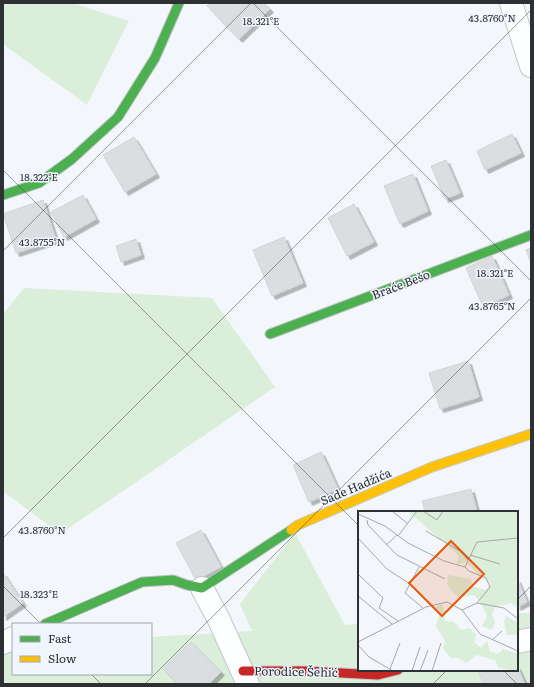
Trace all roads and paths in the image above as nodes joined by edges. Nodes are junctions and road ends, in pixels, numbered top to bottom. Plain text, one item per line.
1 (179, 3) edge
2 (517, 4) edge
3 (531, 66) edge
4 (3, 195) edge
5 (531, 235) edge
6 (270, 334) dead end
7 (531, 434) edge
8 (202, 588) junction
9 (47, 623) edge
10 (12, 638) edge
11 (531, 639) edge
12 (518, 642) edge
13 (3, 643) edge
14 (394, 671) edge
15 (246, 678) edge

1 - 4 street
2 - 3 street
5 - 6 street, Braće Bešo
7 - 8 street, Sade Hadžića
8 - 9 street
8 - 15 street, Porodice Šehić
10 - 13 street
11 - 12 street
14 - 15 street, Porodice Šehić

